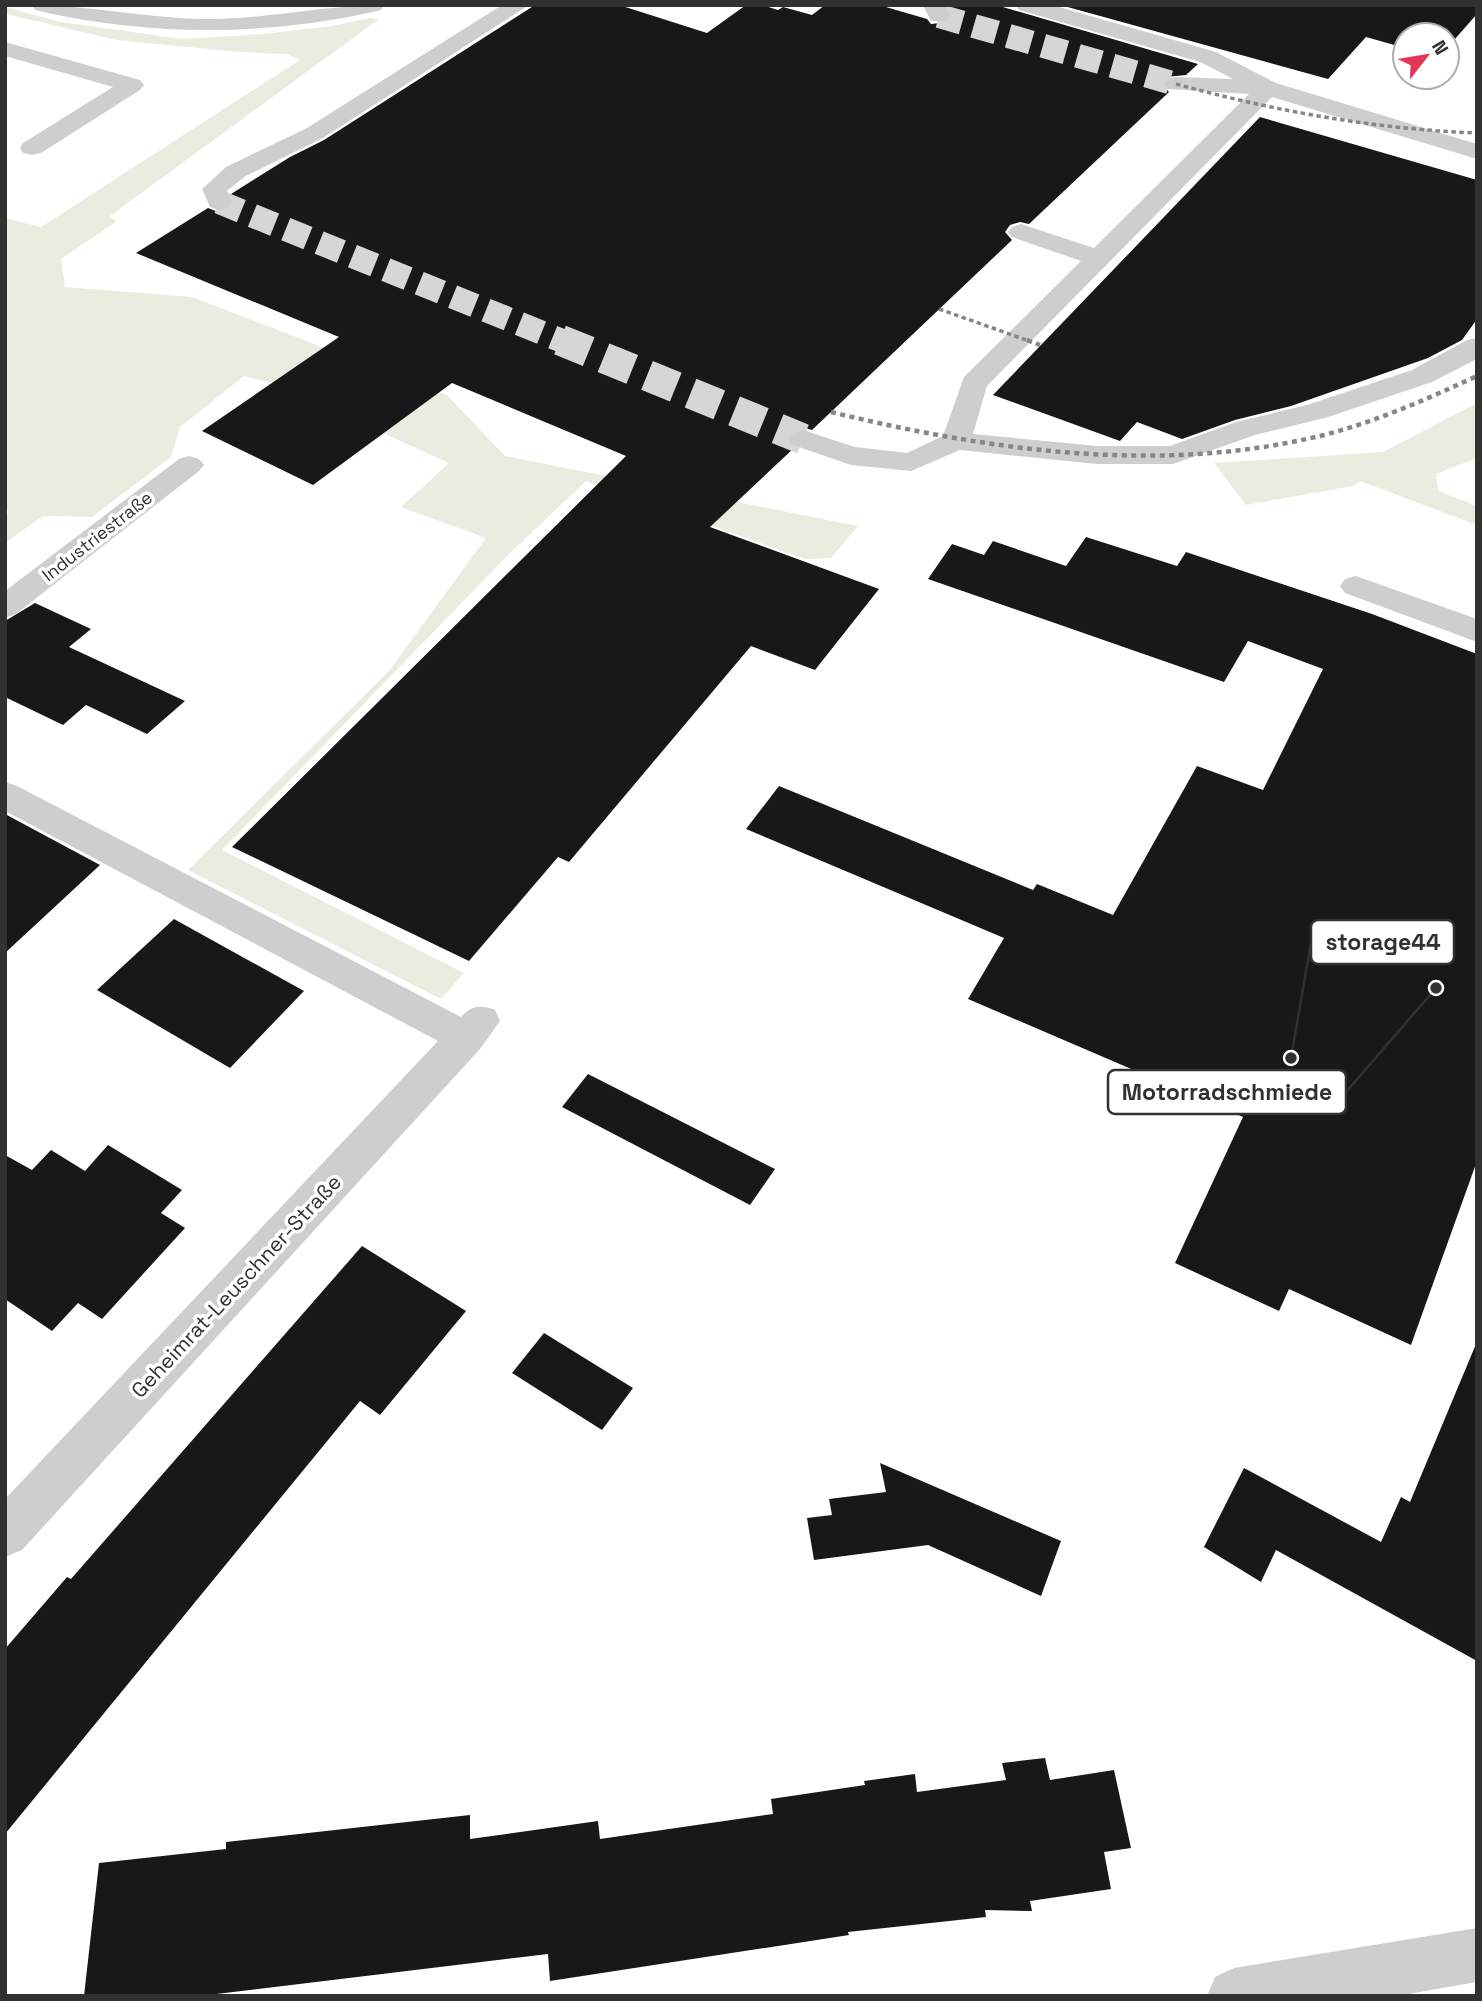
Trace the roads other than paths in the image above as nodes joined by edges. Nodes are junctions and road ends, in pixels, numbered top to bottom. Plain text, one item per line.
1 (43, 5) edge
2 (373, 5) edge
3 (518, 5) edge
4 (1027, 5) edge
5 (5, 49) edge
6 (1183, 78) tunnel mouth
7 (1268, 88) junction
8 (32, 148) dead end
9 (1477, 152) edge
10 (219, 202) dead end
11 (1021, 232) dead end
12 (1099, 258) junction
13 (1477, 346) edge
14 (803, 439) tunnel mouth
15 (956, 441) junction
16 (189, 465) dead end
17 (1356, 586) dead end
18 (5, 607) edge
19 (1477, 631) edge
20 (5, 795) edge
21 (5, 1534) edge
22 (1477, 1955) edge
23 (1234, 1996) edge

1 - 2 street
3 - 10 street
4 - 7 street
5 - 8 street
6 - 7 street
7 - 9 street
7 - 12 street
11 - 12 street
12 - 15 street
13 - 15 street
14 - 15 street
16 - 18 street, Industriestraße
17 - 19 street
20 - 21 street, Geheimrat-Leuschner-Straße
22 - 23 street

